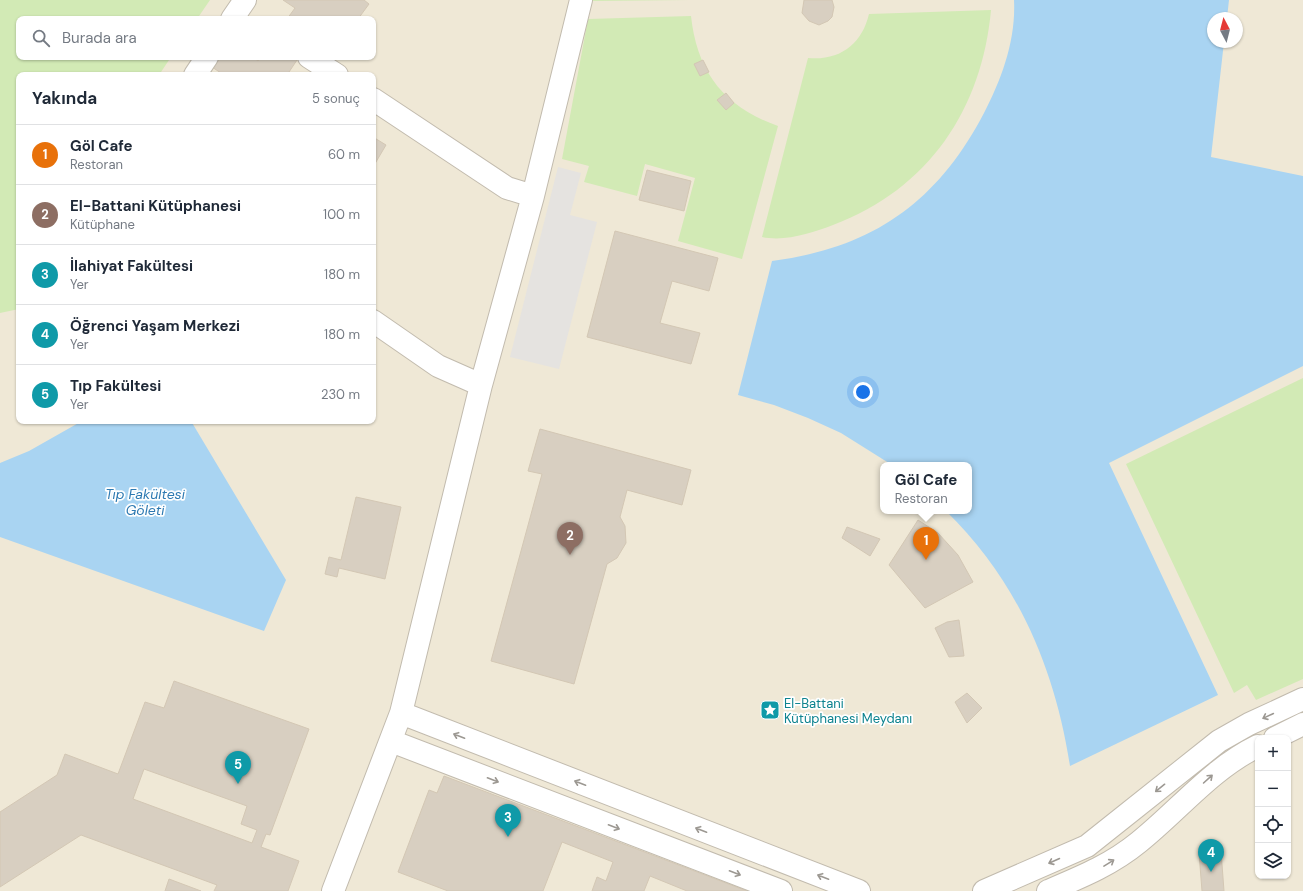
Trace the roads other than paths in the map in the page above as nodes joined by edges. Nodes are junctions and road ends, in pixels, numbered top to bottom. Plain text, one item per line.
1 (574, 3) edge
2 (205, 60) edge
3 (314, 60) edge
4 (197, 72) edge
5 (332, 72) edge
6 (376, 101) edge
7 (533, 196) junction
8 (376, 323) edge
9 (481, 385) junction
10 (1303, 699) edge
11 (401, 714) junction
12 (1303, 724) edge
13 (1281, 735) edge
14 (391, 741) junction
15 (1255, 748) edge
16 (333, 891) edge
17 (781, 891) edge
18 (859, 891) edge
19 (984, 891) edge
20 (1048, 891) edge

1 - 7 street
2 - 4 street
3 - 5 street
6 - 7 street
7 - 9 street
8 - 9 street
9 - 11 street
10 -> 19 street
11 - 14 street
18 -> 11 street
12 - 13 street
14 - 16 street
14 -> 17 street
20 -> 15 street

